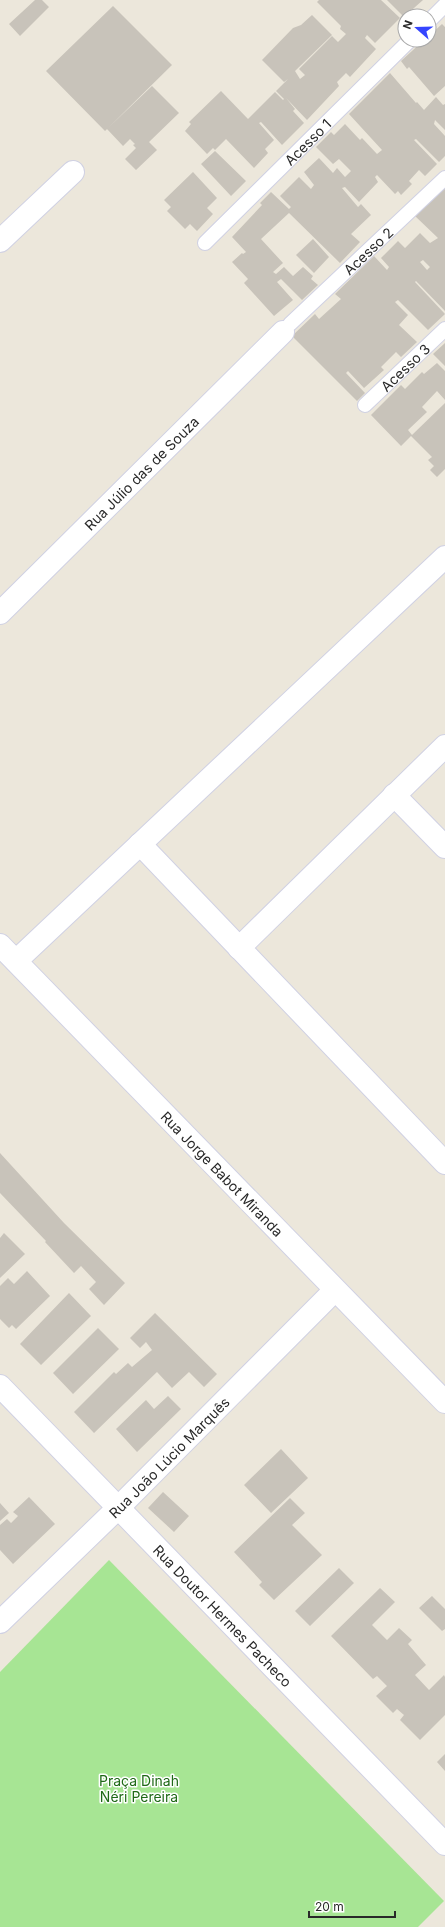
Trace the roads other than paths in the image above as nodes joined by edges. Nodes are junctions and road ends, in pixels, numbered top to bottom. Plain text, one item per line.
1 (445, 5) edge
2 (437, 13) edge
3 (402, 48) edge
4 (73, 172) dead end
5 (445, 178) edge
6 (0, 241) edge
7 (205, 243) dead end
8 (287, 328) joint
9 (445, 329) edge
10 (365, 405) dead end
11 (445, 557) edge
12 (0, 613) edge
13 (445, 746) edge
14 (394, 795) junction
15 (140, 844) junction
16 (445, 847) edge
17 (0, 945) edge
18 (238, 948) junction
19 (16, 961) junction
20 (445, 1163) edge
21 (335, 1290) junction
22 (0, 1386) edge
23 (445, 1402) edge
24 (118, 1508) junction
25 (0, 1622) edge
26 (445, 1844) edge

1 - 2 lane
3 - 7 lane, Acesso 1
4 - 6 street
5 - 8 lane, Acesso 2
8 - 12 street, Rua Júlio das de Souza
9 - 10 lane, Acesso 3
11 - 15 street
13 - 14 street
14 - 16 street
14 - 18 street
15 - 18 street
15 - 19 street
17 - 19 street, Rua Jorge Babot Miranda
18 - 20 street
19 - 21 street, Rua Jorge Babot Miranda
21 - 23 street, Rua Jorge Babot Miranda
21 - 24 street, Rua João Lúcio Marquês
22 - 24 street, Rua Doutor Hermes Pacheco
24 - 25 street, Rua João Lúcio Marquês
24 - 26 street, Rua Doutor Hermes Pacheco

